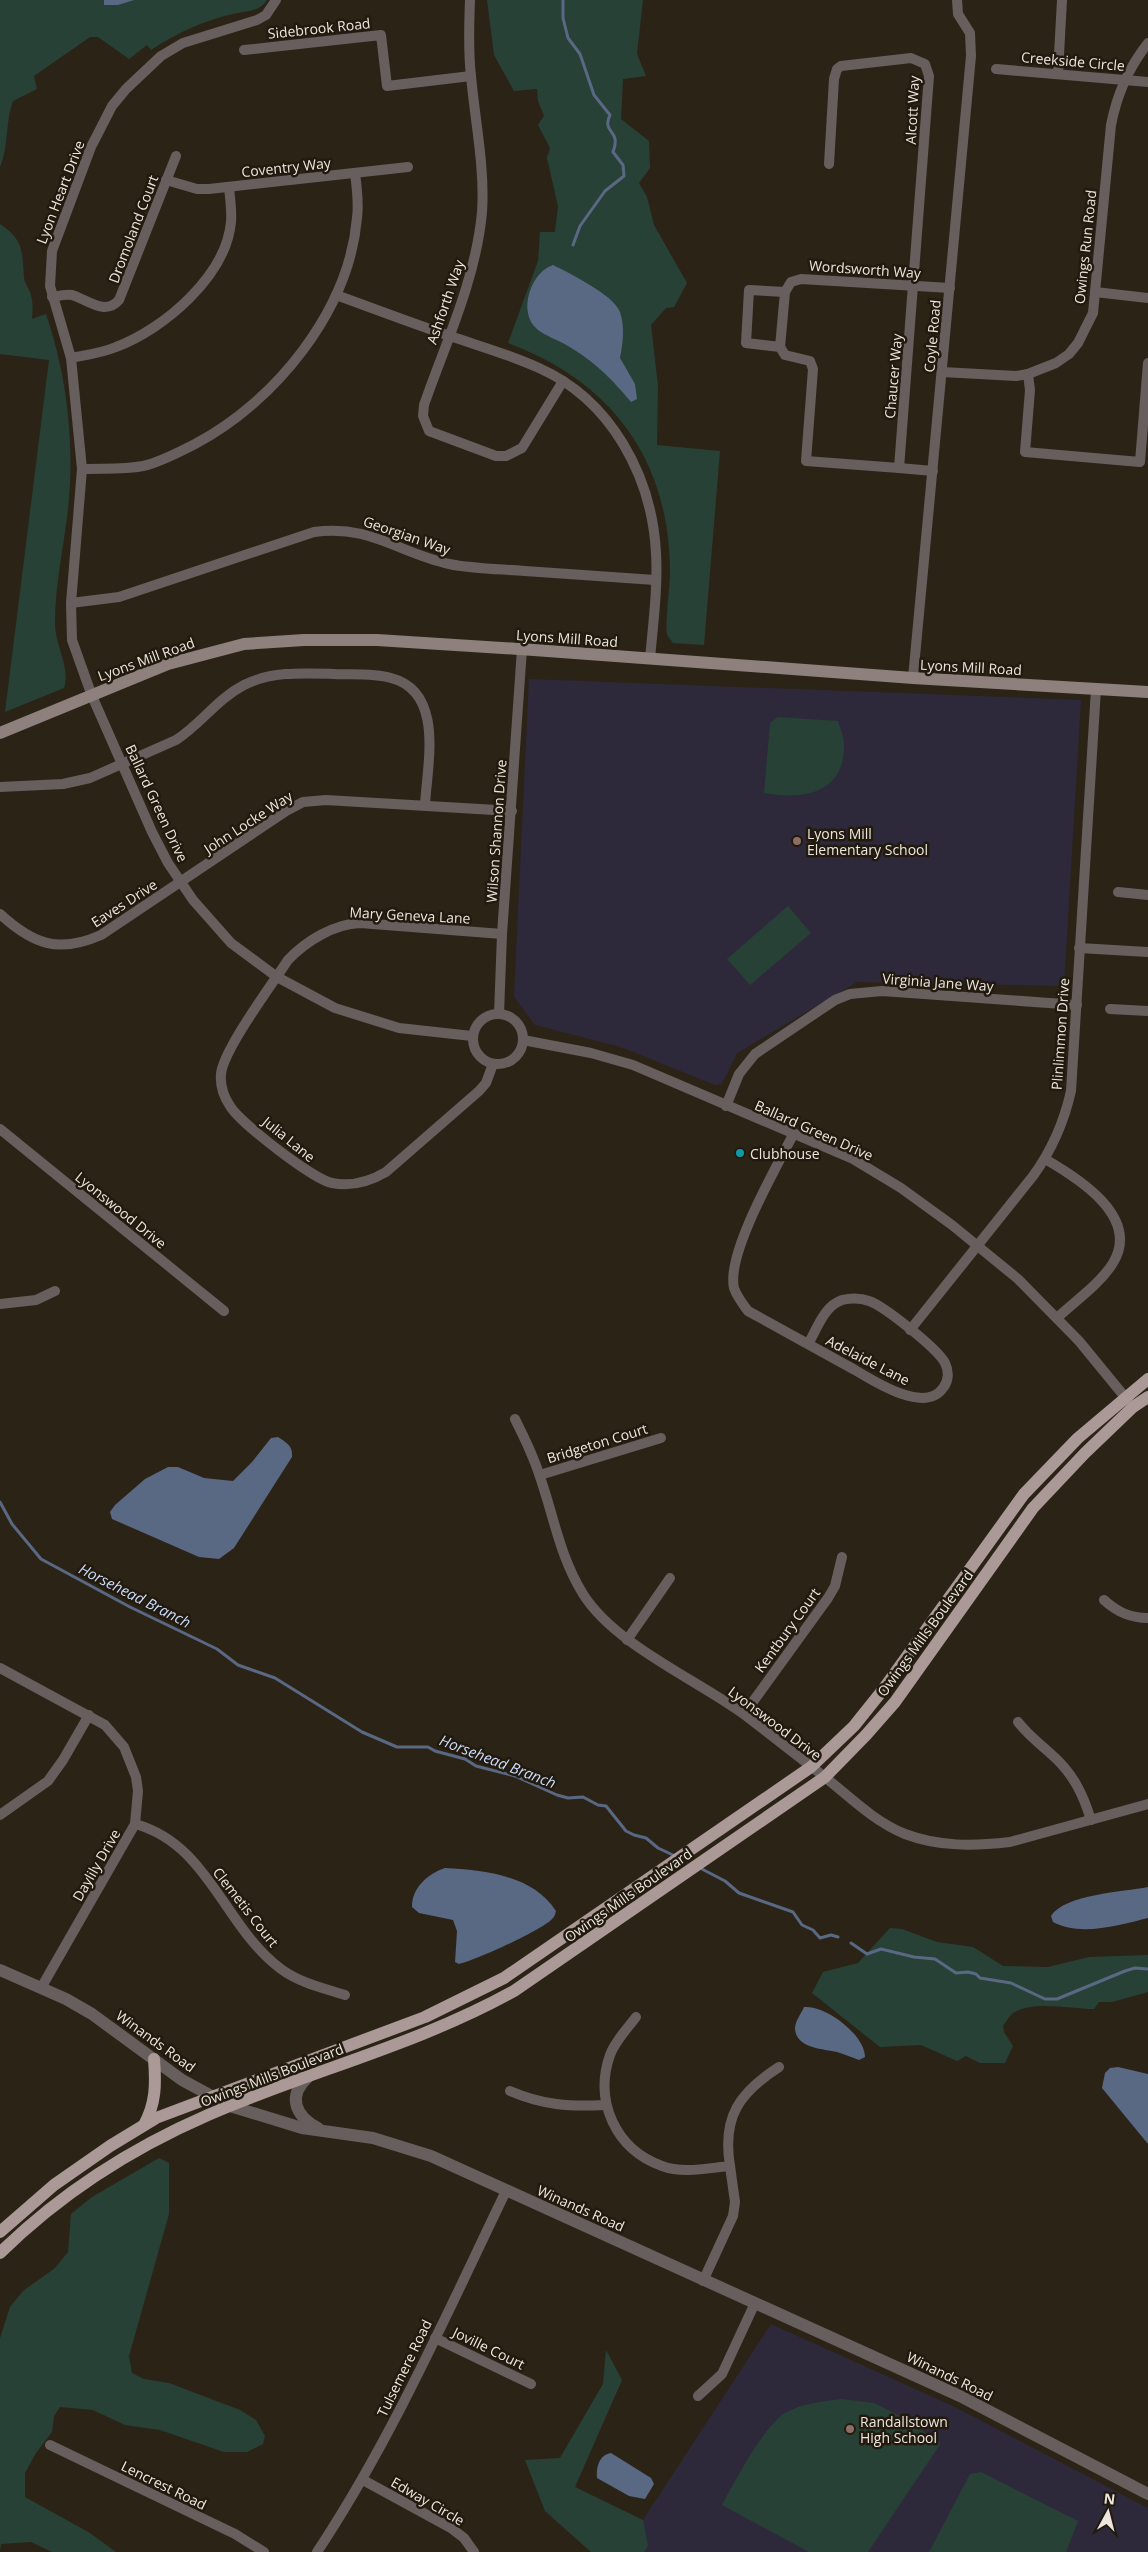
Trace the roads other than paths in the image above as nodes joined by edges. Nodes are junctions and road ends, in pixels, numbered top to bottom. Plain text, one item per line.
1 (276, 0) edge
2 (470, 0) edge
3 (957, 0) edge
4 (1062, 0) edge
5 (1148, 43) edge
6 (244, 50) dead end
7 (996, 69) dead end
8 (1058, 73) junction
9 (470, 76) junction
10 (1125, 80) junction
11 (1148, 82) edge
12 (176, 156) dead end
13 (829, 164) dead end
14 (408, 166) dead end
15 (355, 173) junction
16 (166, 180) junction
17 (228, 187) junction
18 (914, 286) junction
19 (950, 288) junction
20 (785, 292) junction
21 (1095, 292) junction
22 (336, 295) junction
23 (52, 297) junction
24 (1148, 298) edge
25 (449, 336) junction
26 (780, 347) junction
27 (71, 358) junction
28 (1148, 363) edge
29 (942, 372) junction
30 (1028, 374) junction
31 (563, 381) junction
32 (899, 468) junction
33 (82, 469) junction
34 (933, 471) junction
35 (655, 580) junction
36 (71, 603) junction
37 (522, 649) junction
38 (650, 659) junction
39 (913, 678) junction
40 (1096, 689) junction
41 (1148, 692) edge
42 (92, 696) junction
43 (0, 733) edge
44 (122, 764) junction
45 (0, 787) edge
46 (424, 805) junction
47 (512, 811) junction
48 (181, 882) junction
49 (1118, 892) dead end
50 (1148, 895) edge
51 (0, 914) edge
52 (502, 934) junction
53 (1080, 948) junction
54 (1148, 952) edge
55 (277, 977) junction
56 (1077, 1005) junction
57 (1110, 1009) dead end
58 (1148, 1011) edge
59 (499, 1014) junction
60 (472, 1036) junction
61 (523, 1040) junction
62 (493, 1064) junction
63 (726, 1106) junction
64 (0, 1129) edge
65 (794, 1133) junction
66 (1045, 1159) junction
67 (977, 1246) junction
68 (55, 1291) dead end
69 (0, 1304) edge
70 (224, 1312) dead end
71 (1058, 1318) junction
72 (910, 1330) junction
73 (808, 1344) junction
74 (1148, 1379) edge
75 (1124, 1396) junction
76 (1148, 1397) edge
77 (1133, 1407) junction
78 (515, 1419) dead end
79 (661, 1438) dead end
80 (540, 1474) junction
81 (842, 1557) dead end
82 (670, 1578) dead end
83 (1104, 1600) dead end
84 (1148, 1618) edge
85 (627, 1640) junction
86 (0, 1668) edge
87 (744, 1714) junction
88 (89, 1715) junction
89 (1018, 1722) dead end
90 (811, 1767) junction
91 (825, 1777) junction
92 (1148, 1804) edge
93 (0, 1815) edge
94 (1091, 1820) junction
95 (135, 1824) junction
96 (0, 1970) edge
97 (41, 1988) junction
98 (345, 1995) dead end
99 (636, 2017) dead end
100 (154, 2060) junction
101 (779, 2067) dead end
102 (308, 2077) junction
103 (510, 2091) dead end
104 (212, 2096) junction
105 (605, 2105) junction
106 (230, 2106) junction
107 (143, 2126) junction
108 (325, 2131) junction
109 (730, 2166) junction
110 (506, 2191) junction
111 (0, 2232) edge
112 (0, 2253) edge
113 (703, 2280) junction
114 (755, 2303) junction
115 (435, 2338) junction
116 (532, 2384) dead end
117 (698, 2396) dead end
118 (50, 2445) dead end
119 (363, 2480) junction
120 (1148, 2494) edge
121 (264, 2552) edge
122 (317, 2552) edge
123 (474, 2552) edge

1 - 23 street, Lyon Heart Drive
2 - 9 street, Ashforth Way
3 - 19 street, Coyle Road
4 - 8 street
5 - 10 street, Owings Run Road
6 - 9 street, Sidebrook Road
7 - 8 street, Creekside Circle
8 - 10 street, Creekside Circle
9 - 25 street, Ashforth Way
10 - 11 street, Creekside Circle
10 - 21 street, Owings Run Road
12 - 16 street, Dromoland Court
13 - 18 street, Alcott Way
14 - 15 street, Coventry Way
15 - 17 street, Coventry Way
15 - 22 street
16 - 17 street, Coventry Way
16 - 23 street, Dromoland Court
17 - 27 street
18 - 19 street, Wordsworth Way
18 - 20 street, Wordsworth Way
18 - 32 street, Chaucer Way
19 - 29 street, Coyle Road
20 - 26 street
20 - 26 street
21 - 24 street
21 - 30 street, Owings Run Road
22 - 25 street
22 - 33 street
23 - 27 street, Lyon Heart Drive
25 - 31 street
25 - 31 street, Ashforth Way
26 - 32 street
27 - 33 street, Lyon Heart Drive
28 - 30 street
29 - 30 street, Owings Run Road
29 - 34 street, Coyle Road
31 - 35 street
32 - 34 street
33 - 36 street, Lyon Heart Drive
34 - 39 street, Coyle Road
35 - 36 street, Georgian Way
35 - 38 street
36 - 42 street, Lyon Heart Drive
37 - 38 main road, Lyons Mill Road
37 - 42 main road, Lyons Mill Road
37 - 47 street, Wilson Shannon Drive
38 - 39 main road, Lyons Mill Road
39 - 40 main road, Lyons Mill Road
40 - 41 main road, Lyons Mill Road
40 - 53 street, Plinlimmon Drive
42 - 43 main road, Lyons Mill Road
42 - 44 street, Ballard Green Drive
44 - 45 street
44 - 46 street
44 - 48 street, Ballard Green Drive
46 - 47 street, John Locke Way
46 - 48 street, John Locke Way
47 - 52 street, Wilson Shannon Drive
48 - 51 street, Eaves Drive
48 - 55 street, Ballard Green Drive
49 - 50 street
52 - 55 street, Mary Geneva Lane
52 - 59 street, Wilson Shannon Drive
53 - 54 street
53 - 56 street, Plinlimmon Drive
55 - 60 street, Ballard Green Drive
55 - 62 street, Julia Lane
56 - 63 street, Virginia Jane Way
56 - 66 street, Plinlimmon Drive
57 - 58 street
59 - 60 street
59 - 61 street
60 - 62 street
61 - 62 street
61 - 63 street, Ballard Green Drive
63 - 65 street, Ballard Green Drive
64 - 70 street, Lyonswood Drive
65 - 67 street, Ballard Green Drive
65 - 73 street, Adelaide Lane
66 - 67 street, Plinlimmon Drive
66 - 71 street
67 - 71 street, Ballard Green Drive
67 - 72 street, Plinlimmon Drive
68 - 69 street
71 - 75 street, Ballard Green Drive
72 - 73 street, Adelaide Lane
72 - 73 street, Adelaide Lane
74 - 75 main road, Owings Mills Boulevard
75 - 77 street, Ballard Green Drive
75 - 90 main road, Owings Mills Boulevard
76 - 77 main road, Owings Mills Boulevard
77 - 91 main road, Owings Mills Boulevard
78 - 80 street, Lyonswood Drive
79 - 80 street, Bridgeton Court
80 - 85 street, Lyonswood Drive
81 - 87 street, Kentbury Court
82 - 85 street
83 - 84 street
85 - 87 street, Lyonswood Drive
86 - 88 street, Daylily Drive
87 - 90 street, Lyonswood Drive
88 - 93 street
88 - 95 street, Daylily Drive
89 - 94 street
90 - 91 street, Lyonswood Drive
90 - 104 main road, Owings Mills Boulevard
91 - 94 street, Lyonswood Drive
91 - 102 main road, Owings Mills Boulevard
92 - 94 street, Lyonswood Drive
95 - 97 street, Daylily Drive
95 - 98 street, Clemetis Court
96 - 97 street, Winands Road
97 - 100 street, Winands Road
99 - 105 street
100 - 104 street, Winands Road
100 - 107 main road
101 - 109 street
102 - 106 main road, Owings Mills Boulevard
102 - 108 street
103 - 105 street
104 - 106 street, Winands Road
104 - 107 main road, Owings Mills Boulevard
105 - 109 street
106 - 108 street, Winands Road
106 - 112 main road, Owings Mills Boulevard
107 - 111 main road, Owings Mills Boulevard
108 - 110 street, Winands Road
109 - 113 street
110 - 113 street, Winands Road
110 - 115 street, Tulsemere Road
113 - 114 street, Winands Road
114 - 117 street
114 - 120 street, Winands Road
115 - 116 street, Joville Court
115 - 119 street, Tulsemere Road
118 - 121 street, Lencrest Road
119 - 122 street, Tulsemere Road
119 - 123 street, Edway Circle

